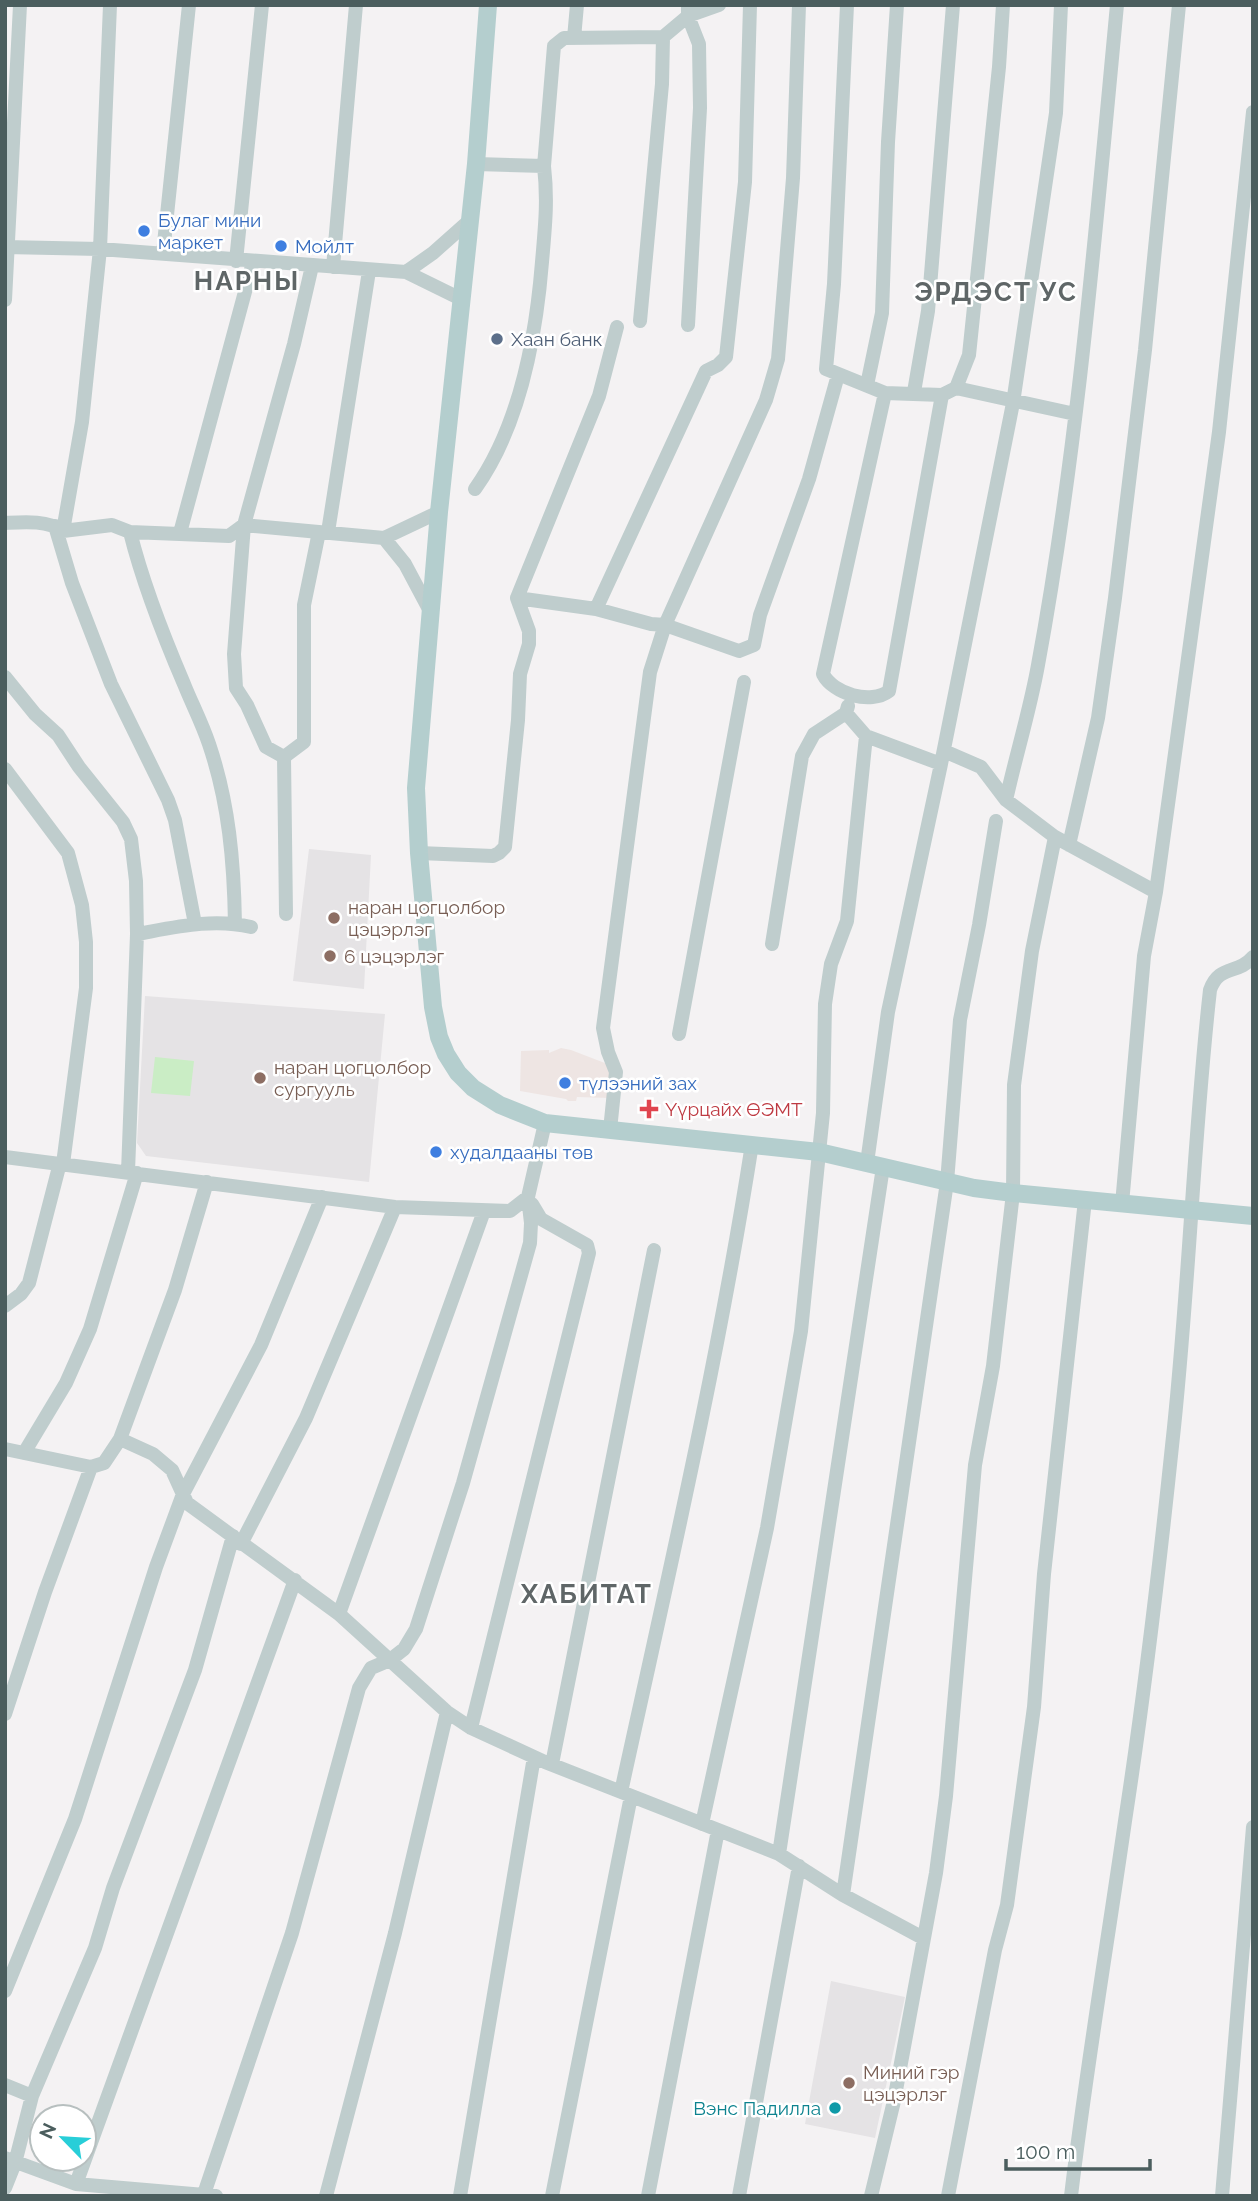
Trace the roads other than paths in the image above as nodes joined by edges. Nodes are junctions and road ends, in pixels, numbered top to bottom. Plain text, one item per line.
1 (20, 5) edge
2 (110, 5) edge
3 (189, 5) edge
4 (262, 5) edge
5 (356, 5) edge
6 (488, 5) edge
7 (577, 5) edge
8 (719, 5) edge
9 (750, 5) edge
10 (799, 5) edge
11 (847, 5) edge
12 (897, 5) edge
13 (953, 5) edge
14 (1003, 5) edge
15 (1061, 5) edge
16 (1116, 5) edge
17 (1180, 5) edge
18 (688, 10) edge
19 (663, 37) junction
20 (573, 38) junction
21 (1253, 112) edge
22 (476, 164) junction
23 (544, 166) junction
24 (469, 221) junction
25 (7, 247) edge
26 (100, 249) junction
27 (163, 253) junction
28 (236, 261) junction
29 (253, 262) junction
30 (312, 266) junction
31 (333, 267) junction
32 (369, 271) junction
33 (406, 272) junction
34 (5, 300) edge
35 (463, 300) junction
36 (640, 321) dead end
37 (688, 325) dead end
38 (617, 327) dead end
39 (838, 375) junction
40 (867, 385) junction
41 (949, 391) junction
42 (914, 392) junction
43 (885, 393) junction
44 (1013, 402) junction
45 (1075, 414) junction
46 (475, 489) dead end
47 (439, 512) junction
48 (5, 523) edge
49 (244, 525) junction
50 (59, 528) junction
51 (130, 532) junction
52 (323, 532) junction
53 (180, 533) junction
54 (384, 538) junction
55 (516, 598) junction
56 (596, 609) junction
57 (430, 611) junction
58 (665, 625) junction
59 (5, 677) edge
60 (744, 682) dead end
61 (855, 696) junction
62 (846, 713) junction
63 (866, 736) junction
64 (284, 757) junction
65 (942, 757) junction
66 (5, 769) edge
67 (1006, 800) junction
68 (996, 821) dead end
69 (1055, 837) junction
70 (1069, 845) junction
71 (419, 853) junction
72 (1156, 892) junction
73 (286, 914) dead end
74 (235, 923) junction
75 (195, 924) junction
76 (251, 928) dead end
77 (138, 934) junction
78 (772, 944) dead end
79 (1253, 957) edge
80 (678, 1034) dead end
81 (545, 1123) junction
82 (610, 1130) junction
83 (752, 1144) junction
84 (818, 1152) junction
85 (5, 1157) edge
86 (61, 1164) junction
87 (875, 1165) junction
88 (132, 1173) junction
89 (207, 1182) junction
90 (947, 1182) junction
91 (1013, 1193) junction
92 (322, 1197) junction
93 (528, 1197) junction
94 (1084, 1200) junction
95 (1122, 1204) junction
96 (395, 1207) junction
97 (484, 1211) junction
98 (1193, 1211) junction
99 (1253, 1216) edge
100 (654, 1250) dead end
101 (5, 1306) edge
102 (120, 1439) junction
103 (5, 1449) edge
104 (24, 1453) junction
105 (91, 1467) junction
106 (183, 1494) junction
107 (237, 1540) junction
108 (295, 1580) junction
109 (339, 1614) junction
110 (390, 1660) junction
111 (447, 1712) junction
112 (5, 1714) edge
113 (471, 1728) junction
114 (534, 1757) junction
115 (552, 1765) junction
116 (626, 1794) junction
117 (702, 1824) junction
118 (1253, 1827) edge
119 (718, 1830) junction
120 (779, 1854) junction
121 (799, 1866) junction
122 (843, 1895) junction
123 (923, 1938) junction
124 (5, 1991) edge
125 (5, 2085) edge
126 (32, 2096) junction
127 (10, 2161) edge
128 (67, 2187) edge
129 (5, 2188) edge
130 (125, 2192) edge
131 (200, 2195) edge
132 (326, 2196) edge
133 (460, 2196) edge
134 (552, 2196) edge
135 (648, 2196) edge
136 (739, 2196) edge
137 (871, 2196) edge
138 (948, 2196) edge
139 (1071, 2196) edge
140 (1222, 2196) edge

1 - 25 street
2 - 26 street
3 - 27 street
4 - 28 street
5 - 31 street
6 - 22 main road
7 - 20 street
8 - 18 street
9 - 56 street
10 - 58 street
11 - 39 street
12 - 40 street
13 - 42 street
14 - 41 street
15 - 44 street
16 - 45 street
17 - 70 street
18 - 19 street
18 - 37 street
19 - 20 street
19 - 36 street
20 - 23 street
21 - 72 street
22 - 23 street
22 - 24 main road
23 - 46 street
24 - 33 street
24 - 35 main road
25 - 26 street
25 - 34 street
26 - 27 street
26 - 50 street
27 - 28 street
28 - 29 street
29 - 30 street
29 - 53 street
30 - 31 street
30 - 49 street
31 - 32 street
32 - 33 street
32 - 52 street
33 - 35 street
35 - 47 main road
38 - 55 street
39 - 40 street
39 - 58 street
40 - 43 street
41 - 42 street
41 - 44 street
41 - 61 street
42 - 43 street
43 - 61 street
44 - 45 street
44 - 65 street
45 - 67 street
47 - 54 street
47 - 57 main road
48 - 50 street
49 - 52 street
49 - 53 street
49 - 64 street
50 - 51 street
50 - 75 street
51 - 53 street
51 - 74 street
52 - 54 street
52 - 64 street
54 - 57 street
55 - 56 street
55 - 71 street
56 - 58 street
57 - 71 main road
58 - 82 street
59 - 77 street
60 - 80 street
61 - 62 street
62 - 63 street
62 - 78 street
63 - 65 street
63 - 84 street
64 - 73 street
65 - 67 street
65 - 87 street
66 - 86 street
67 - 69 street
68 - 90 street
69 - 70 street
69 - 91 street
70 - 72 street
71 - 81 main road
72 - 95 street
74 - 75 street
74 - 76 street
75 - 77 street
77 - 88 street
79 - 98 street
81 - 82 main road
81 - 93 street
82 - 83 main road
83 - 84 main road
83 - 116 street
84 - 87 main road
84 - 117 street
85 - 86 street
86 - 88 street
86 - 101 street
87 - 90 main road
87 - 120 street
88 - 89 street
88 - 104 street
89 - 92 street
89 - 102 street
90 - 91 main road
90 - 122 street
91 - 94 main road
91 - 123 street
92 - 96 street
92 - 106 street
93 - 97 street
93 - 110 street
93 - 113 street
94 - 95 main road
94 - 138 street
95 - 98 main road
96 - 97 street
96 - 107 street
97 - 109 street
98 - 99 main road
98 - 139 street
100 - 115 street
102 - 105 street
102 - 106 street
103 - 104 street
104 - 105 street
105 - 112 street
106 - 107 street
106 - 124 street
107 - 108 street
107 - 126 street
108 - 109 street
108 - 128 street
109 - 110 street
110 - 111 street
110 - 131 street
111 - 113 street
111 - 132 street
113 - 114 street
114 - 115 street
114 - 133 street
115 - 116 street
116 - 117 street
116 - 134 street
117 - 119 street
118 - 140 street
119 - 120 street
119 - 135 street
120 - 121 street
121 - 122 street
121 - 136 street
122 - 123 street
123 - 137 street
125 - 126 street
126 - 127 street
127 - 128 street
127 - 129 street
128 - 130 street
130 - 131 street

